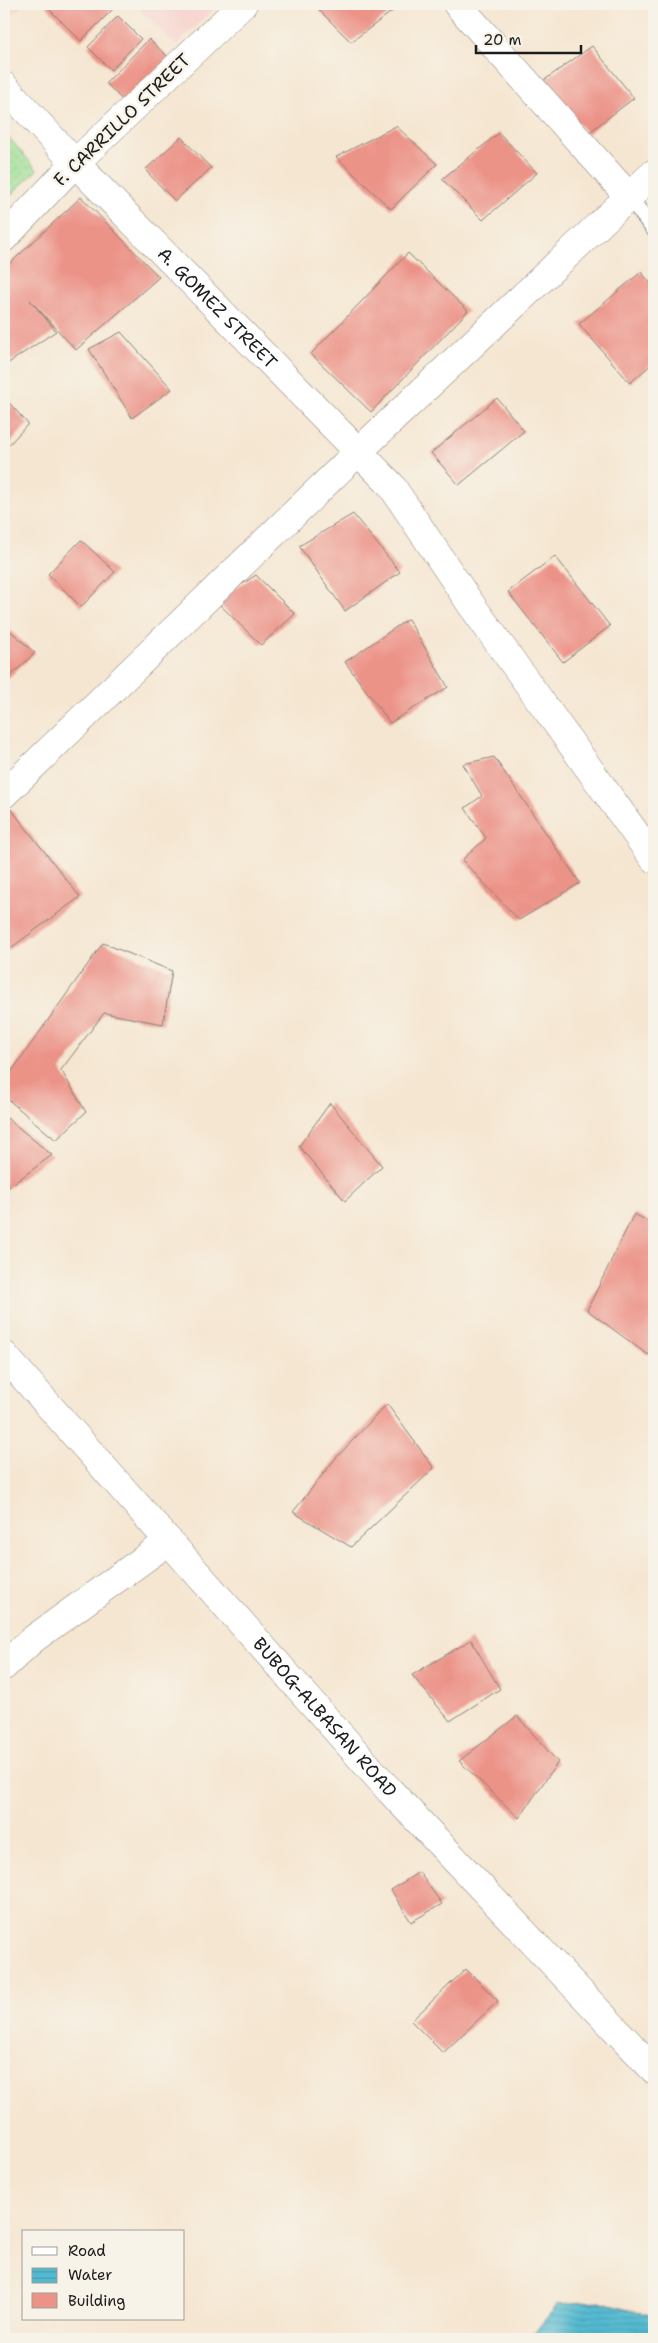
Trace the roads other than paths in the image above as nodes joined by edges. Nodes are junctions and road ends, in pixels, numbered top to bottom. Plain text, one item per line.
1 (243, 4) edge
2 (457, 4) edge
3 (4, 86) edge
4 (75, 164) junction
5 (654, 173) edge
6 (630, 198) junction
7 (654, 230) edge
8 (4, 238) edge
9 (359, 451) junction
10 (9, 777) edge
11 (654, 859) edge
12 (4, 1355) edge
13 (169, 1541) junction
14 (4, 1666) edge
15 (654, 2070) edge

1 - 4 street, F. CARRILLO STREET
2 - 6 street
3 - 4 street, A. GOMEZ STREET
4 - 8 street, F. CARRILLO STREET
4 - 9 street, A. GOMEZ STREET
5 - 6 street
6 - 7 lane
6 - 9 street
9 - 10 street
9 - 11 street, A. GOMEZ STREET
12 - 13 street, BUBOG-ALBASAN ROAD
13 - 14 street
13 - 15 street, BUBOG-ALBASAN ROAD

